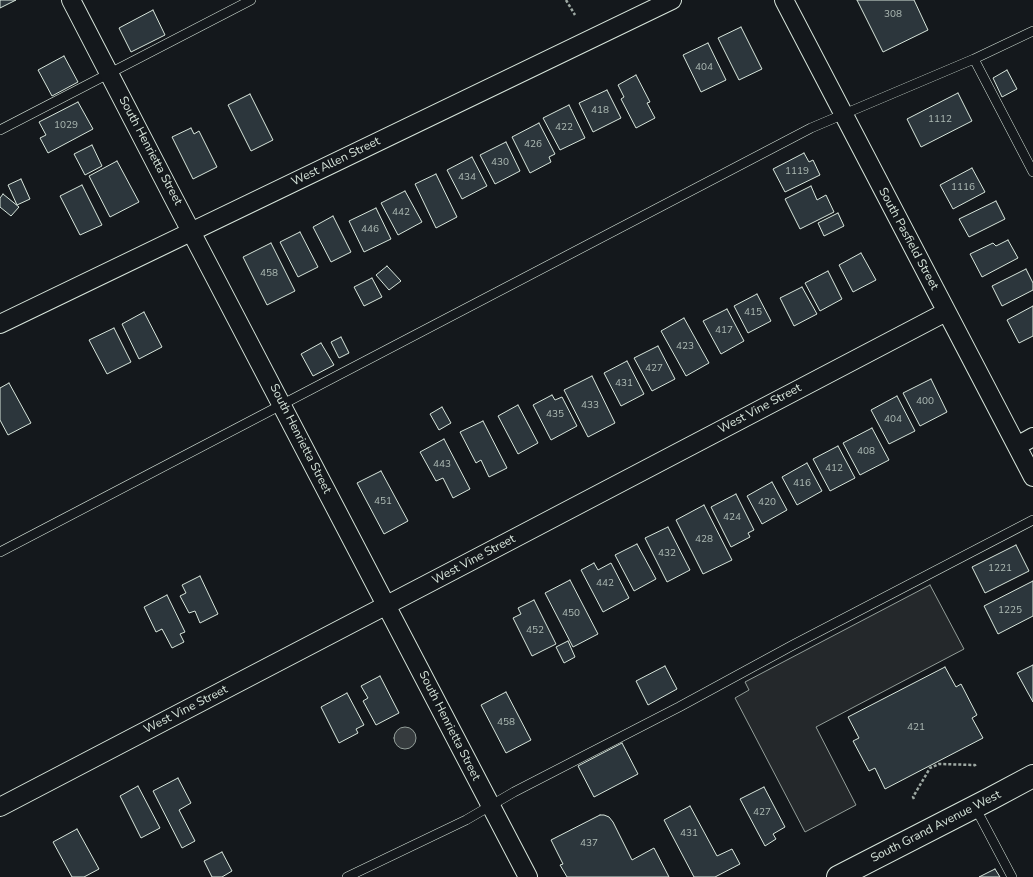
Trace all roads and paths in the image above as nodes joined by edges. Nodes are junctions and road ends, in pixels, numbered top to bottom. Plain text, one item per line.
1 (71, 0) edge
2 (251, 0) edge
3 (566, 0) edge
4 (672, 0) edge
5 (784, 0) edge
6 (575, 16) dead end
7 (1033, 31) edge
8 (974, 59) junction
9 (109, 73) junction
10 (843, 114) junction
11 (0, 130) edge
12 (1033, 172) edge
13 (191, 232) junction
14 (946, 312) junction
15 (0, 324) edge
16 (282, 405) junction
17 (1033, 437) edge
18 (1017, 446) junction
19 (1033, 477) edge
20 (1033, 520) edge
21 (0, 552) edge
22 (387, 605) junction
23 (976, 767) dead end
24 (1033, 776) edge
25 (914, 799) dead end
26 (490, 806) junction
27 (0, 807) edge
28 (975, 807) junction
29 (347, 877) edge
30 (528, 877) edge
31 (838, 877) edge
32 (1012, 877) edge

1 - 9 street, South Henrietta Street
2 - 9 lane
3 - 6 path
4 - 13 street, West Allen Street
5 - 10 street, South Pasfield Street
7 - 8 lane
8 - 10 lane
8 - 12 lane
9 - 11 lane
9 - 13 street, South Henrietta Street
10 - 14 street, South Pasfield Street
10 - 16 lane
13 - 15 street, West Allen Street
13 - 16 street, South Henrietta Street
14 - 18 street, South Pasfield Street
14 - 22 street, West Vine Street
16 - 21 lane
16 - 22 street, South Henrietta Street
17 - 18 street
18 - 19 street, South Pasfield Street
20 - 26 lane
22 - 26 street, South Henrietta Street
22 - 27 street, West Vine Street
23 - 25 path
24 - 28 main road, South Grand Avenue West
26 - 29 lane
26 - 30 street, South Henrietta Street
28 - 31 main road, South Grand Avenue West
28 - 32 lane

